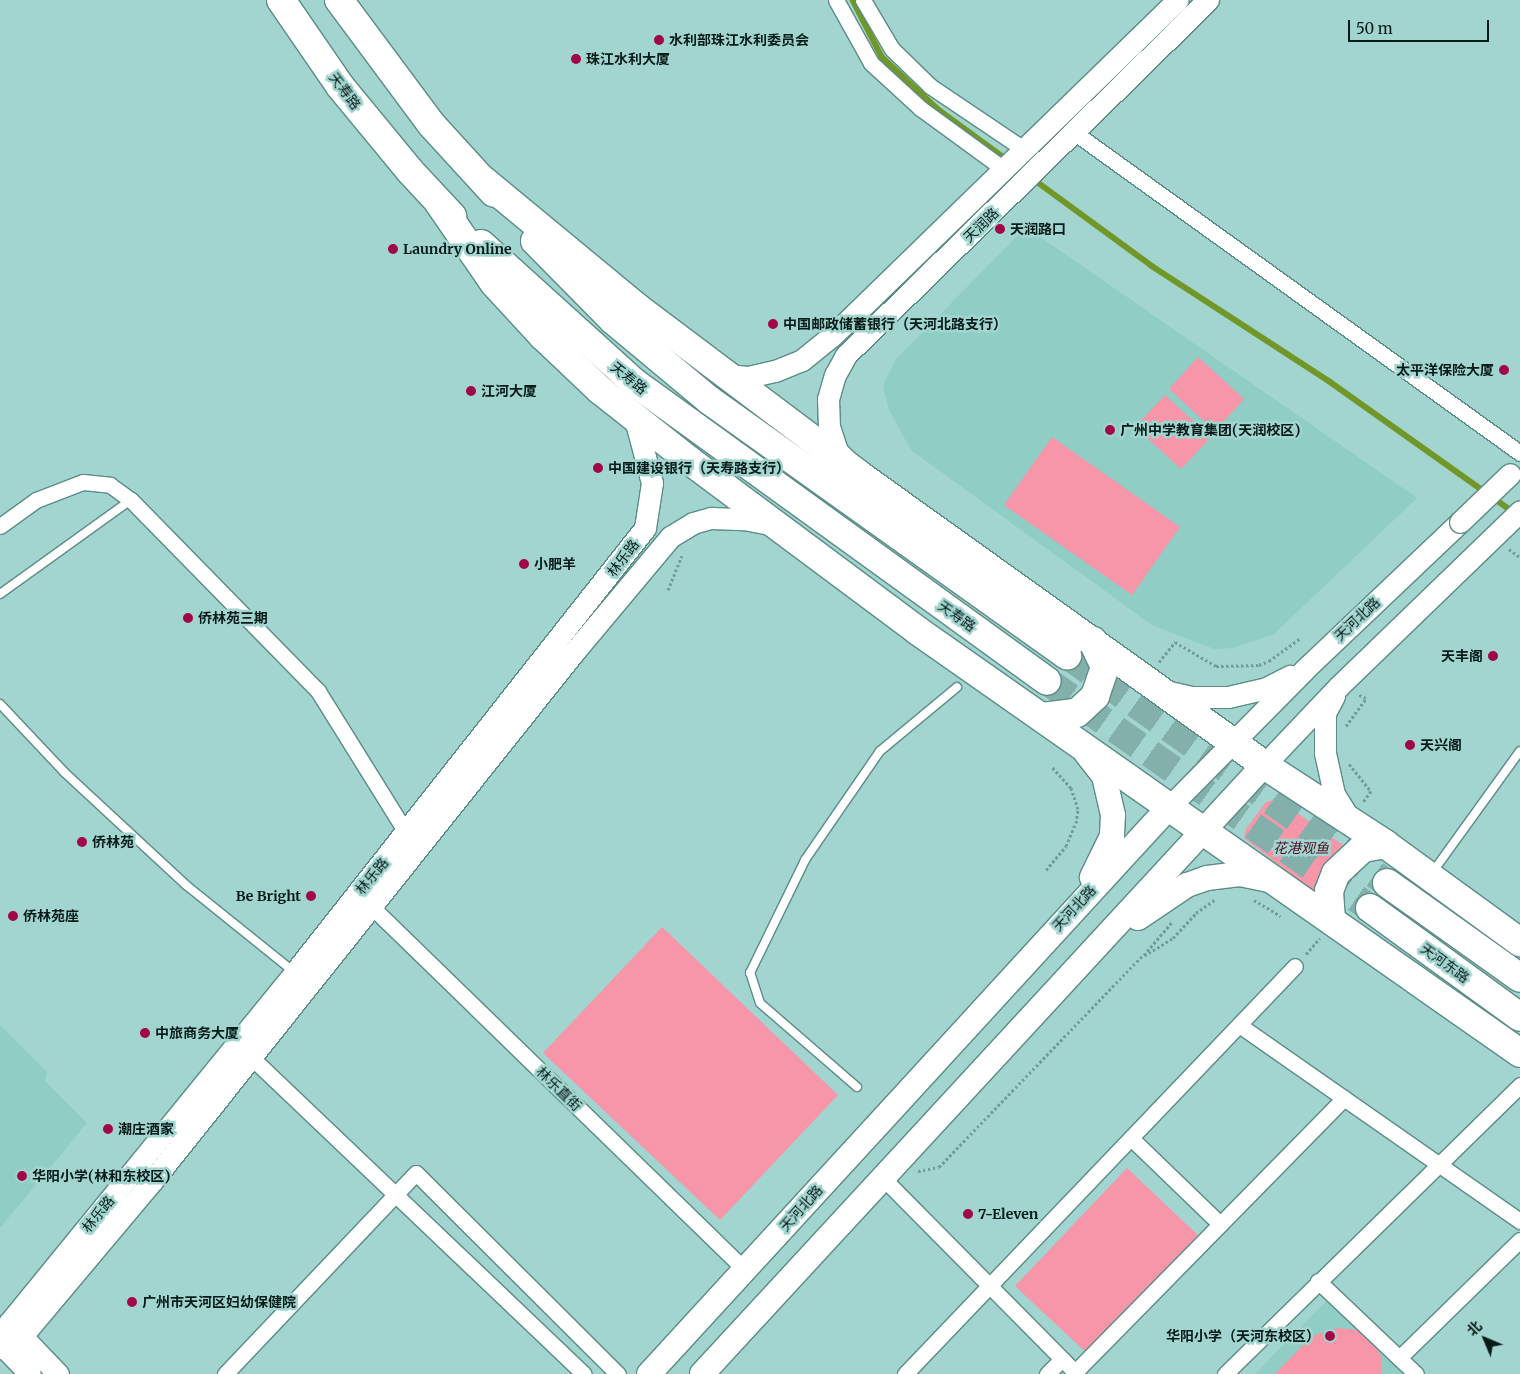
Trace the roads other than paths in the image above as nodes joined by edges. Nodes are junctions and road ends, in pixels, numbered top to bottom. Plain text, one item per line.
1 (281, 0) edge
2 (339, 0) edge
3 (836, 0) edge
4 (863, 0) edge
5 (1178, 0) edge
6 (1208, 0) edge
7 (1074, 132) junction
8 (1016, 159) junction
9 (483, 180) junction
10 (439, 203) junction
11 (726, 375) junction
12 (600, 390) junction
13 (1520, 453) edge
14 (1515, 469) edge
15 (858, 474) junction
16 (131, 500) junction
17 (1520, 511) edge
18 (0, 526) edge
19 (780, 527) junction
20 (0, 594) edge
21 (1093, 641) junction
22 (1067, 655) tunnel mouth
23 (1304, 670) junction
24 (1047, 681) tunnel mouth
25 (957, 687) dead end
26 (1338, 687) junction
27 (1160, 690) junction
28 (0, 704) edge
29 (1042, 717) junction
30 (1231, 742) junction
31 (1520, 751) edge
32 (1264, 765) junction
33 (1170, 806) junction
34 (1350, 820) junction
35 (1205, 830) junction
36 (406, 833) junction
37 (1385, 844) junction
38 (419, 850) junction
39 (1429, 876) junction
40 (1387, 883) tunnel mouth
41 (1263, 890) junction
42 (372, 907) junction
43 (1370, 908) tunnel mouth
44 (1068, 914) junction
45 (1323, 929) junction
46 (1520, 942) edge
47 (1094, 950) junction
48 (1295, 966) road end
49 (1520, 978) edge
50 (302, 979) junction
51 (1520, 1017) edge
52 (1239, 1025) junction
53 (1520, 1053) edge
54 (252, 1058) junction
55 (1520, 1085) edge
56 (857, 1086) dead end
57 (1344, 1098) junction
58 (1131, 1138) junction
59 (1439, 1164) junction
60 (882, 1177) junction
61 (1520, 1221) edge
62 (1220, 1224) junction
63 (1520, 1240) edge
64 (745, 1270) junction
65 (1318, 1281) junction
66 (990, 1286) junction
67 (10, 1325) edge
68 (1, 1345) edge
69 (1399, 1358) junction
70 (1062, 1359) junction
71 (1076, 1373) edge
72 (30, 1374) edge
73 (58, 1374) edge
74 (225, 1374) edge
75 (584, 1374) edge
76 (618, 1374) edge
77 (650, 1374) edge
78 (702, 1374) edge
79 (905, 1374) edge
80 (1047, 1374) edge
81 (1225, 1374) edge
82 (1416, 1374) edge

1 - 10 highway, 天寿路
2 - 9 highway
3 - 8 street
4 - 8 street
5 - 8 street, 天润路
6 - 7 street, 天润路
7 - 13 street
7 - 15 street, 天润路
8 - 11 street, 天润路
9 - 11 highway
9 - 22 highway
10 - 12 highway
10 - 24 highway, 天寿路
11 - 15 highway
12 - 19 highway
12 - 36 street, 林乐路
14 - 23 street, 天河北路, bridge
15 - 21 highway
16 - 18 street
16 - 20 lane
16 - 36 street
17 - 26 street
19 - 29 highway
19 - 38 street, 林乐路
21 - 27 highway
21 - 29 highway
23 - 27 street
23 - 30 street, 天河北路
25 - 56 lane
26 - 32 street
26 - 34 street
27 - 30 highway
28 - 50 lane
29 - 33 highway
29 - 44 main road
30 - 32 highway
30 - 33 street, 天河北路
31 - 39 lane
32 - 34 highway
32 - 35 main road
33 - 35 highway
33 - 44 main road, 天河北路
34 - 37 highway
35 - 41 highway
35 - 47 main road
36 - 38 street
36 - 50 street, 林乐路
37 - 39 highway
37 - 45 highway
38 - 42 street, 林乐路
39 - 46 highway
40 - 49 highway
41 - 45 highway
41 - 47 main road
42 - 50 street, 林乐路
42 - 64 street, 林乐直街
43 - 51 highway, 天河东路
44 - 64 main road, 天河北路
45 - 53 highway
47 - 60 main road
48 - 52 street
50 - 54 street, 林乐路
50 - 67 street, 林乐路
52 - 57 street
52 - 58 street
54 - 67 street, 林乐路
54 - 75 street
55 - 59 street
57 - 59 street
57 - 62 street
58 - 62 street
58 - 66 street
59 - 61 street
59 - 65 street
60 - 66 street
60 - 78 main road
62 - 71 street
63 - 69 street
64 - 77 main road, 天河北路
65 - 69 street
65 - 81 street
66 - 70 street
66 - 79 street
67 - 68 street, 林乐路
67 - 73 street
68 - 72 street
69 - 82 street
70 - 71 street
70 - 80 street
74 - 76 street

